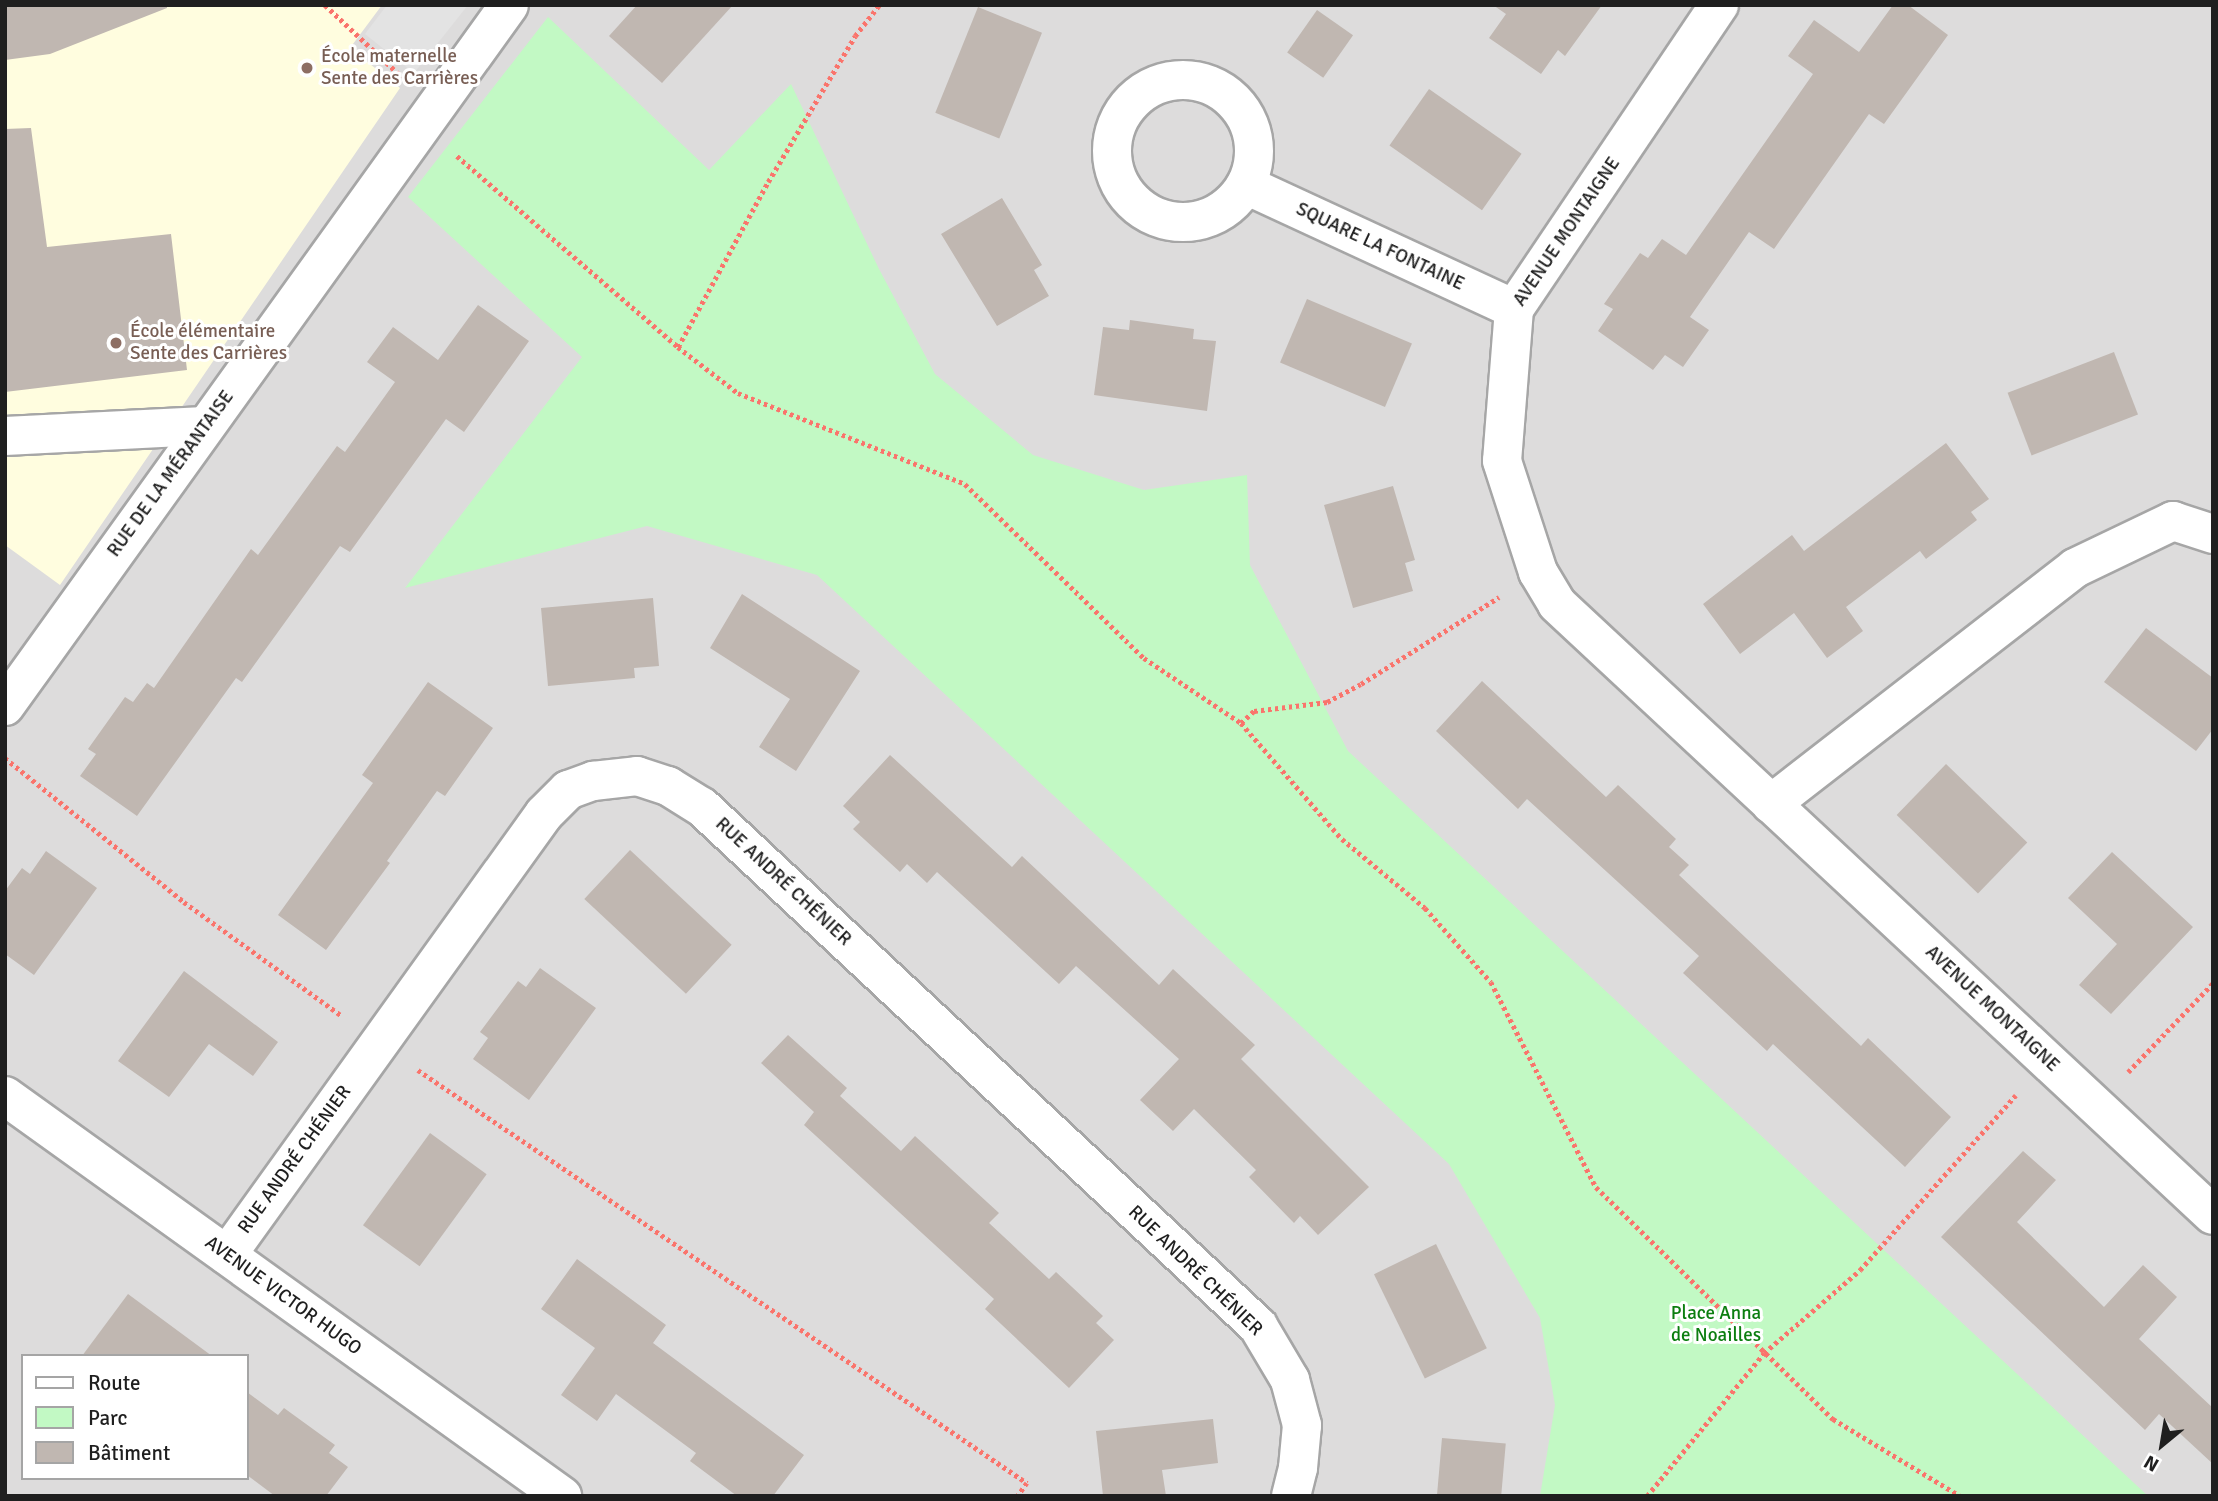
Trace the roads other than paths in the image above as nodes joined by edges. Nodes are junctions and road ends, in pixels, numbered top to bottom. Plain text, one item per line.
1 (509, 5) edge
2 (1719, 5) edge
3 (1245, 185) dead end
4 (1514, 309) junction
5 (205, 426) junction
6 (5, 436) edge
7 (2213, 534) edge
8 (5, 706) edge
9 (1771, 804) junction
10 (5, 1096) edge
11 (2213, 1215) edge
12 (227, 1255) junction
13 (562, 1496) edge
14 (1291, 1496) edge

1 - 5 street, RUE DE LA MÉRANTAISE
2 - 4 street, AVENUE MONTAIGNE
3 - 4 street, SQUARE LA FONTAINE
4 - 9 street, AVENUE MONTAIGNE
5 - 6 street
5 - 8 street, RUE DE LA MÉRANTAISE
7 - 9 street
9 - 11 street, AVENUE MONTAIGNE
10 - 12 street, AVENUE VICTOR HUGO
12 - 13 street, AVENUE VICTOR HUGO
12 - 14 street, RUE ANDRÉ CHÉNIER

